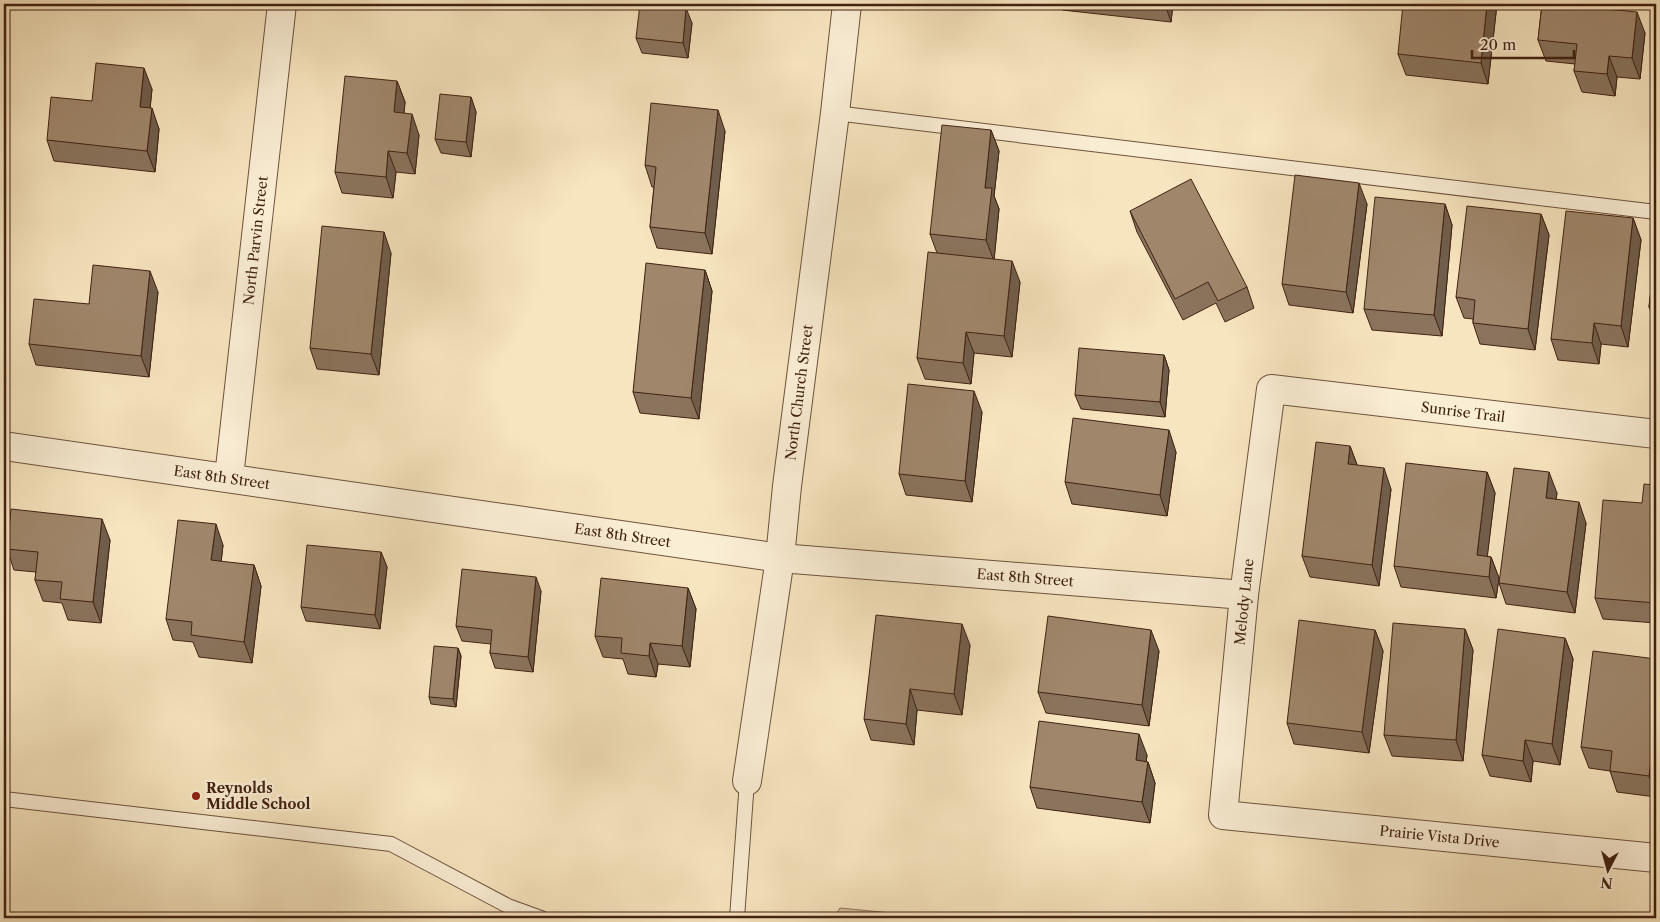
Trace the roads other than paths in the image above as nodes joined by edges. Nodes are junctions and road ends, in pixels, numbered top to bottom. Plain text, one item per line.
1 (282, 4) edge
2 (847, 4) edge
3 (835, 113) junction
4 (1656, 212) edge
5 (1271, 389) joint
6 (1656, 434) edge
7 (4, 446) edge
8 (229, 477) junction
9 (780, 558) junction
10 (1244, 595) junction
11 (748, 780) joint
12 (4, 799) edge
13 (1222, 815) joint
14 (1656, 858) edge
15 (541, 918) edge
16 (738, 918) edge

1 - 8 street, North Parvin Street
2 - 3 street, North Church Street
3 - 4 lane
3 - 9 street, North Church Street
5 - 6 street, Sunrise Trail
5 - 10 street, Melody Lane
7 - 8 street, East 8th Street
8 - 9 street, East 8th Street
9 - 10 street, East 8th Street
9 - 11 street, North Church Street
10 - 13 street, Melody Lane
11 - 16 lane
12 - 15 lane
13 - 14 street, Prairie Vista Drive

